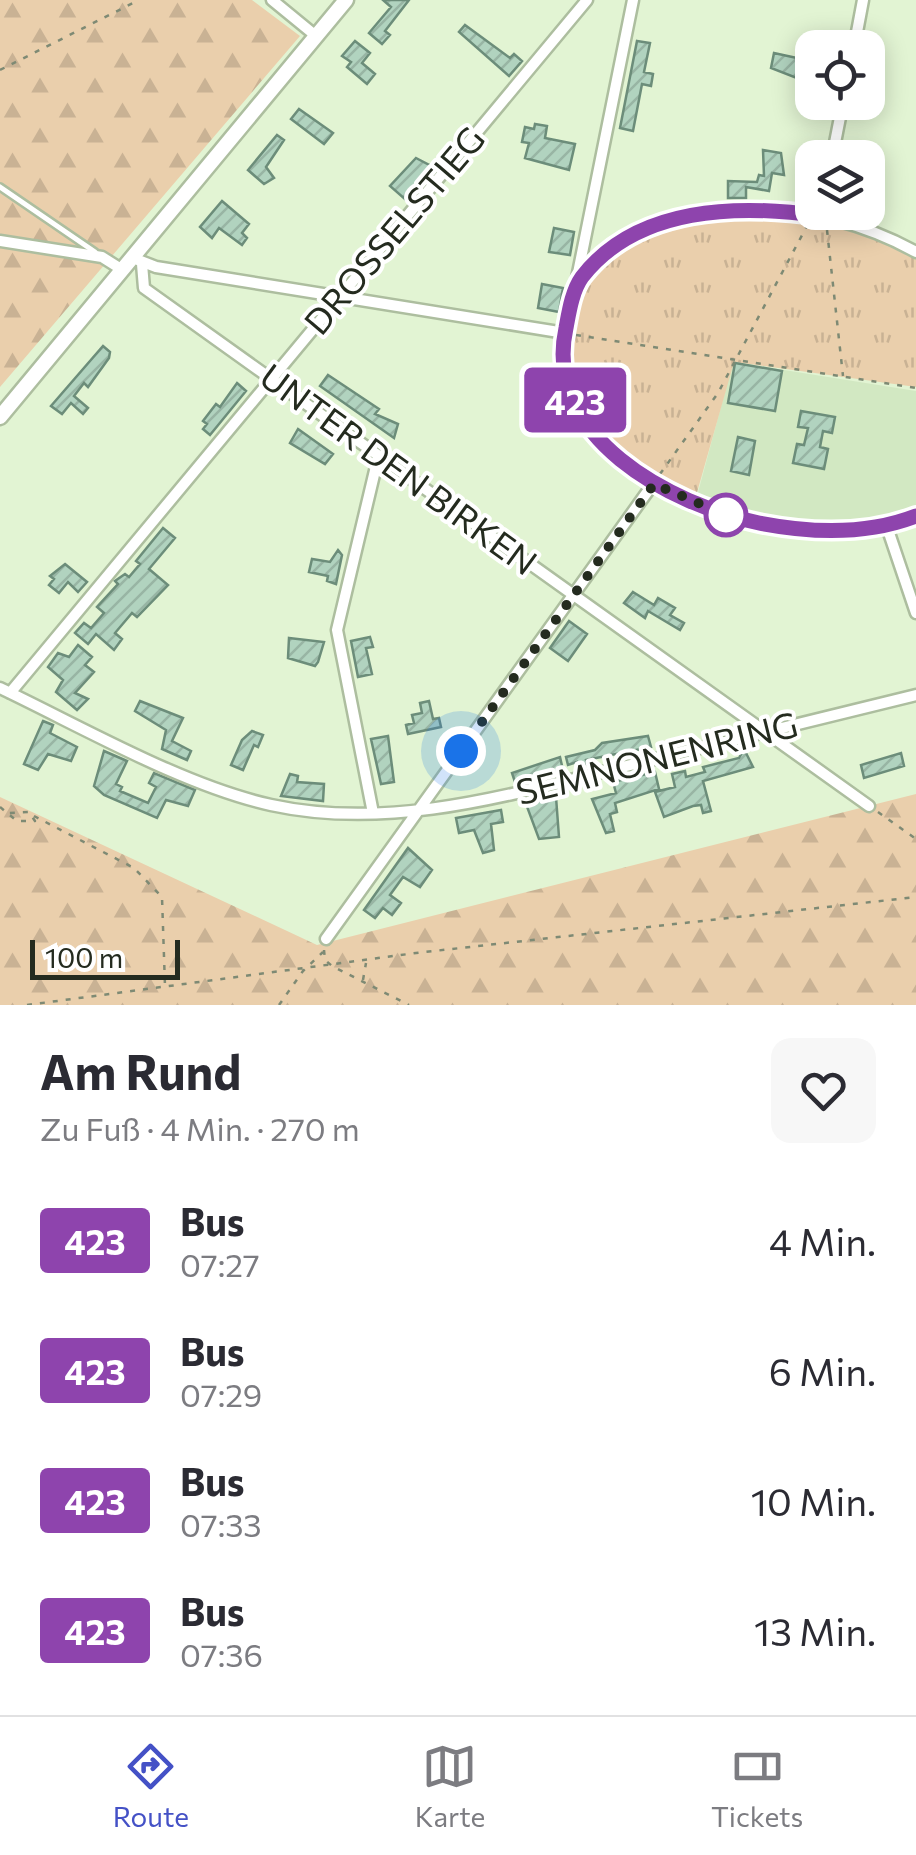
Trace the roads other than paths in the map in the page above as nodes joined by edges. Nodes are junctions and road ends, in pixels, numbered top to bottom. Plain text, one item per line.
1 (272, 0) edge
2 (346, 0) edge
3 (587, 0) edge
4 (634, 0) edge
5 (864, 0) edge
6 (858, 30) edge
7 (316, 36) junction
8 (0, 187) edge
9 (795, 214) edge
10 (858, 230) edge
11 (0, 241) edge
12 (916, 252) edge
13 (102, 257) junction
14 (138, 260) junction
15 (122, 269) junction
16 (576, 288) junction
17 (340, 297) junction
18 (565, 333) junction
19 (272, 379) junction
20 (0, 417) edge
21 (378, 458) junction
22 (654, 484) junction
23 (916, 516) edge
24 (886, 524) junction
25 (573, 595) junction
26 (916, 613) edge
27 (5, 691) edge
28 (916, 695) edge
29 (765, 734) junction
30 (868, 806) road end
31 (419, 810) junction
32 (373, 814) junction
33 (326, 939) road end

1 - 7 street
2 - 7 main road
3 - 17 street, DROSSELSTIEG
4 - 16 street
5 - 6 street
7 - 14 main road
8 - 13 lane
9 - 16 street
10 - 12 street
11 - 13 street
13 - 15 street
14 - 15 main road
14 - 17 street
14 - 19 street, UNTER DEN BIRKEN
15 - 20 main road
16 - 18 street
17 - 18 street
17 - 19 street, DROSSELSTIEG
18 - 22 street
19 - 21 street, UNTER DEN BIRKEN
19 - 27 street, DROSSELSTIEG
21 - 25 street, UNTER DEN BIRKEN
21 - 32 street
22 - 24 street
22 - 25 street
23 - 24 street
24 - 26 street
25 - 29 street, UNTER DEN BIRKEN
25 - 31 street
27 - 32 street, SEMNONENRING
28 - 29 street, SEMNONENRING
29 - 30 street, UNTER DEN BIRKEN
29 - 31 street, SEMNONENRING
31 - 32 street, SEMNONENRING
31 - 33 street

